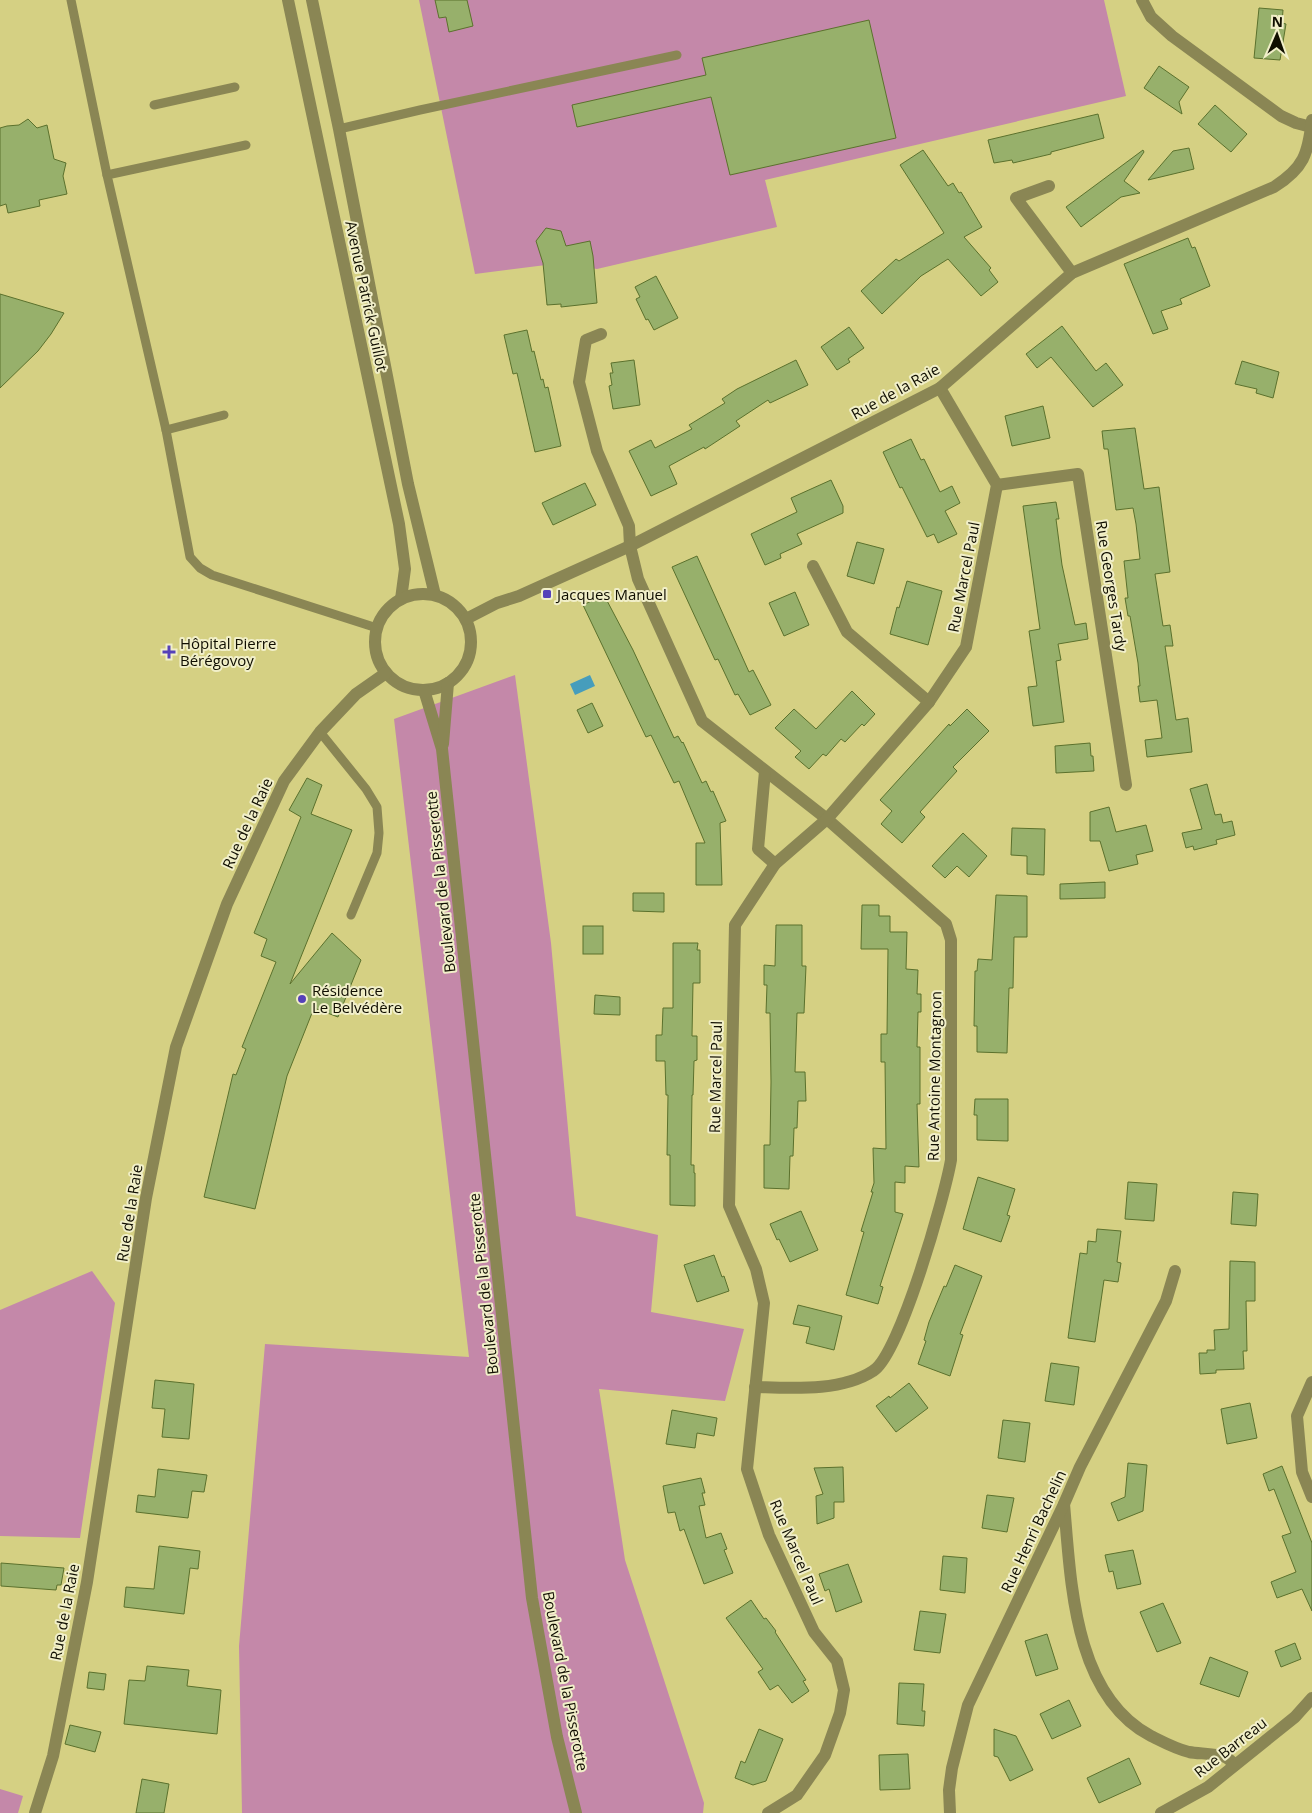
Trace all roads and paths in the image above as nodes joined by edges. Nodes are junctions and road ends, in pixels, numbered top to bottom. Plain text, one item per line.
1 (71, 0) edge
2 (288, 0) edge
3 (312, 0) edge
4 (1142, 0) edge
5 (677, 55) dead end
6 (235, 87) dead end
7 (154, 105) dead end
8 (1311, 123) edge
9 (339, 129) junction
10 (246, 145) dead end
11 (1308, 156) edge
12 (107, 175) junction
13 (1049, 186) dead end
14 (1072, 272) junction
15 (601, 334) dead end
16 (940, 388) junction
17 (224, 415) dead end
18 (166, 430) junction
19 (997, 485) junction
20 (630, 546) junction
21 (813, 566) dead end
22 (435, 595) junction
23 (402, 599) junction
24 (466, 620) junction
25 (377, 628) junction
26 (386, 673) junction
27 (448, 683) junction
28 (424, 690) junction
29 (929, 702) junction
30 (320, 732) junction
31 (442, 749) junction
32 (765, 771) junction
33 (1126, 785) dead end
34 (827, 819) junction
35 (775, 864) junction
36 (351, 915) dead end
37 (1175, 1271) dead end
38 (1311, 1382) edge
39 (754, 1388) junction
40 (1312, 1497) edge
41 (1064, 1504) junction
42 (1312, 1698) edge
43 (1235, 1765) junction
44 (35, 1813) edge
45 (576, 1813) edge
46 (768, 1813) edge
47 (950, 1813) edge
48 (1161, 1813) edge

1 - 12 lane
2 - 23 street, Avenue Patrick Guillot
3 - 9 street, Avenue Patrick Guillot
4 - 8 street
5 - 9 lane
6 - 7 lane
8 - 11 street, Rue de la Raie
9 - 22 street, Avenue Patrick Guillot
10 - 12 lane
11 - 14 street, Rue de la Raie
12 - 18 lane
13 - 14 street
14 - 16 street, Rue de la Raie
15 - 20 street, Rue Antoine Montagnon
16 - 19 street
16 - 20 street, Rue de la Raie
17 - 18 lane
18 - 25 lane
19 - 29 street, Rue Marcel Paul
19 - 33 street, Rue Georges Tardy
20 - 24 street, Rue de la Raie
20 - 32 street, Rue Antoine Montagnon
21 - 29 street
22 - 23 street
22 - 24 street
23 - 25 street
24 - 27 street
25 - 26 street
26 - 28 street
26 - 30 street, Rue de la Raie
27 - 28 street
27 - 31 street, Boulevard de la Pisserotte
28 - 31 street, Boulevard de la Pisserotte
29 - 34 street, Rue Marcel Paul
30 - 36 lane
30 - 44 street, Rue de la Raie
31 - 45 street, Boulevard de la Pisserotte
32 - 34 street, Rue Antoine Montagnon
32 - 35 street
34 - 35 street, Rue Marcel Paul
34 - 39 street, Rue Antoine Montagnon
35 - 39 street, Rue Marcel Paul
37 - 41 street, Rue Henri Bachelin
38 - 40 street
39 - 46 street, Rue Marcel Paul
41 - 43 street
41 - 47 street, Rue Henri Bachelin
42 - 43 street, Rue Barreau
43 - 48 street, Rue Barreau

